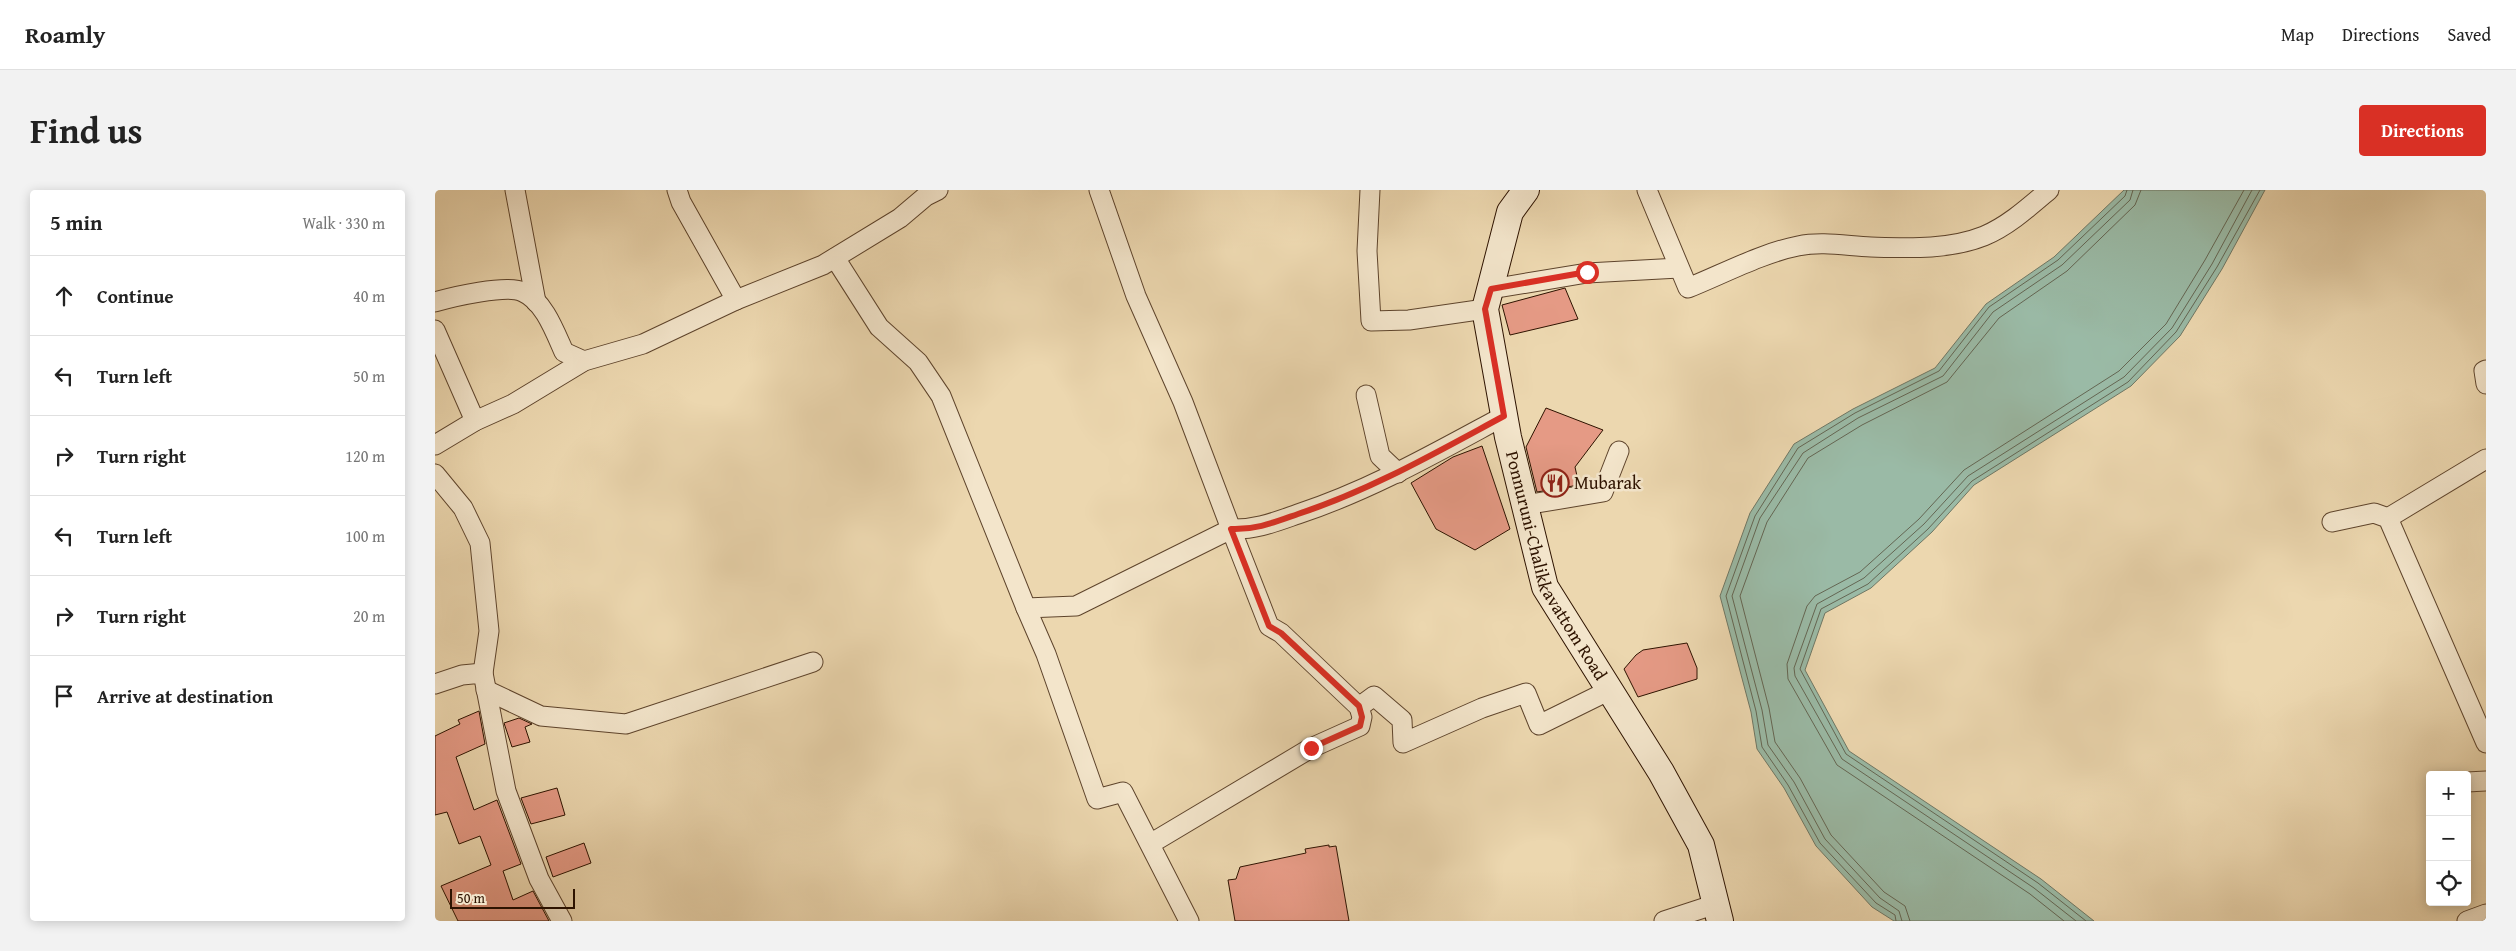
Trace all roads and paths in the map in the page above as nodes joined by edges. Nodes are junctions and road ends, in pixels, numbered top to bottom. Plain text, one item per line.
1 (515, 190) edge
2 (677, 190) edge
3 (938, 190) edge
4 (1099, 190) edge
5 (1370, 190) edge
6 (1526, 190) edge
7 (1647, 190) edge
8 (2049, 190) edge
9 (835, 258) junction
10 (1679, 268) junction
11 (1488, 299) junction
12 (736, 300) junction
13 (435, 302) edge
14 (536, 302) junction
15 (435, 330) edge
16 (584, 361) junction
17 (2486, 370) edge
18 (2486, 384) edge
19 (1366, 395) dead end
20 (1504, 416) junction
21 (475, 421) junction
22 (435, 445) edge
23 (1619, 451) dead end
24 (2486, 459) edge
25 (1397, 473) junction
26 (435, 474) edge
27 (1525, 504) junction
28 (2388, 518) junction
29 (2331, 522) dead end
30 (1231, 529) junction
31 (1026, 608) junction
32 (813, 662) dead end
33 (485, 682) junction
34 (435, 684) edge
35 (1610, 690) junction
36 (1359, 706) junction
37 (2486, 743) edge
38 (2486, 781) edge
39 (2471, 782) edge
40 (1150, 844) junction
41 (1718, 912) edge
42 (2486, 914) edge
43 (562, 921) edge
44 (1189, 921) edge
45 (1664, 921) edge
46 (2467, 921) edge

1 - 14 street
2 - 12 street
3 - 9 street
4 - 30 street
5 - 11 street
6 - 11 street, Ponnuruni-Chalikkavattom Road
7 - 10 street
8 - 10 street
9 - 12 street
9 - 31 street
10 - 11 street
11 - 20 street, Ponnuruni-Chalikkavattom Road
12 - 16 street
13 - 14 street
14 - 16 street
15 - 21 street
16 - 21 street
17 - 18 street
19 - 25 street
20 - 25 street
20 - 27 street, Ponnuruni-Chalikkavattom Road
21 - 22 street
23 - 27 street
24 - 28 street
25 - 30 street
26 - 33 street
27 - 35 street, Ponnuruni-Chalikkavattom Road
28 - 29 street
28 - 37 street
30 - 31 street
30 - 36 street
31 - 40 street
32 - 33 street
33 - 34 street
33 - 43 street
35 - 36 street
35 - 41 street, Ponnuruni-Chalikkavattom Road
36 - 40 street
38 - 39 street
40 - 44 street
41 - 45 street
42 - 46 street

